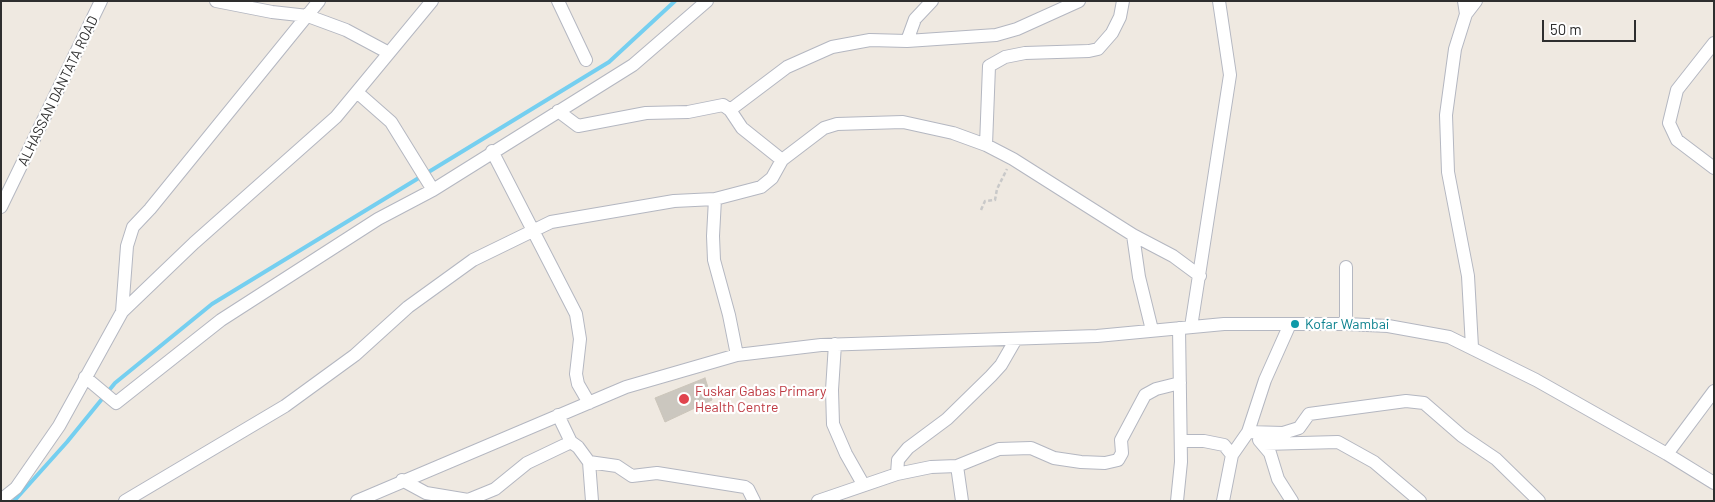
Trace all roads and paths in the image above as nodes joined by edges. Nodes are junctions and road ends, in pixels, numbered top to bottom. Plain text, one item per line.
1 (101, 1) edge
2 (216, 1) edge
3 (319, 1) edge
4 (432, 1) edge
5 (558, 1) edge
6 (707, 1) edge
7 (932, 1) edge
8 (1079, 1) edge
9 (1123, 1) edge
10 (1220, 1) edge
11 (1476, 1) edge
12 (1465, 8) edge
13 (308, 16) junction
14 (907, 41) junction
15 (1714, 43) edge
16 (389, 53) junction
17 (586, 60) dead end
18 (358, 93) junction
19 (730, 110) junction
20 (558, 111) junction
21 (986, 145) junction
22 (492, 151) junction
23 (1013, 159) junction
24 (782, 160) junction
25 (1714, 168) edge
26 (430, 186) junction
27 (715, 199) junction
28 (1, 207) edge
29 (981, 210) dead end
30 (532, 230) junction
31 (1133, 235) junction
32 (1346, 267) dead end
33 (1200, 276) junction
34 (122, 312) junction
35 (1290, 324) junction
36 (1346, 324) junction
37 (1185, 328) junction
38 (1152, 330) junction
39 (1016, 338) junction
40 (835, 344) junction
41 (1472, 346) junction
42 (737, 355) junction
43 (85, 377) junction
44 (1180, 383) junction
45 (1714, 391) edge
46 (589, 403) junction
47 (558, 415) junction
48 (1248, 432) junction
49 (571, 442) junction
50 (1181, 442) junction
51 (1264, 444) junction
52 (1667, 454) junction
53 (1232, 455) junction
54 (589, 462) junction
55 (958, 466) junction
56 (897, 474) junction
57 (402, 480) junction
58 (863, 484) junction
59 (1714, 484) edge
60 (1, 500) edge
61 (124, 501) edge
62 (357, 501) edge
63 (592, 501) edge
64 (754, 501) edge
65 (818, 501) edge
66 (962, 501) edge
67 (1177, 501) edge
68 (1223, 501) edge
69 (1292, 501) edge
70 (1420, 501) edge
71 (1539, 501) edge

1 - 28 street, ALHASSAN DANTATA ROAD
2 - 13 street
3 - 13 street
4 - 16 street
5 - 17 street
6 - 20 street
7 - 14 street
8 - 14 street
9 - 21 street
10 - 33 street
11 - 12 street
12 - 41 street
13 - 16 street
13 - 34 street
14 - 19 street
15 - 25 street
16 - 18 street
18 - 26 street
18 - 34 street
19 - 20 street
19 - 24 street
20 - 22 street
21 - 23 street
21 - 24 street
22 - 26 street
22 - 30 street
23 - 29 path
23 - 31 street
24 - 27 street
26 - 43 street
27 - 30 street
27 - 42 street
30 - 46 street
30 - 61 street
31 - 33 street
31 - 38 street
32 - 36 street
33 - 37 street
34 - 43 street
35 - 36 street
35 - 37 street
35 - 48 street
36 - 41 street
37 - 38 street
37 - 44 street
38 - 39 street
39 - 40 street
39 - 56 street
40 - 42 street
40 - 58 street
41 - 52 street
42 - 46 street
43 - 60 street
44 - 50 street
44 - 55 street
45 - 52 street
46 - 47 street
47 - 49 street
47 - 57 street
48 - 51 street
48 - 53 street
48 - 71 street
49 - 54 street
49 - 57 street
50 - 53 street
50 - 67 street
51 - 69 street
51 - 70 street
52 - 59 street
53 - 68 street
54 - 63 street
54 - 64 street
55 - 56 street
55 - 66 street
56 - 58 street
57 - 62 street
58 - 65 street

